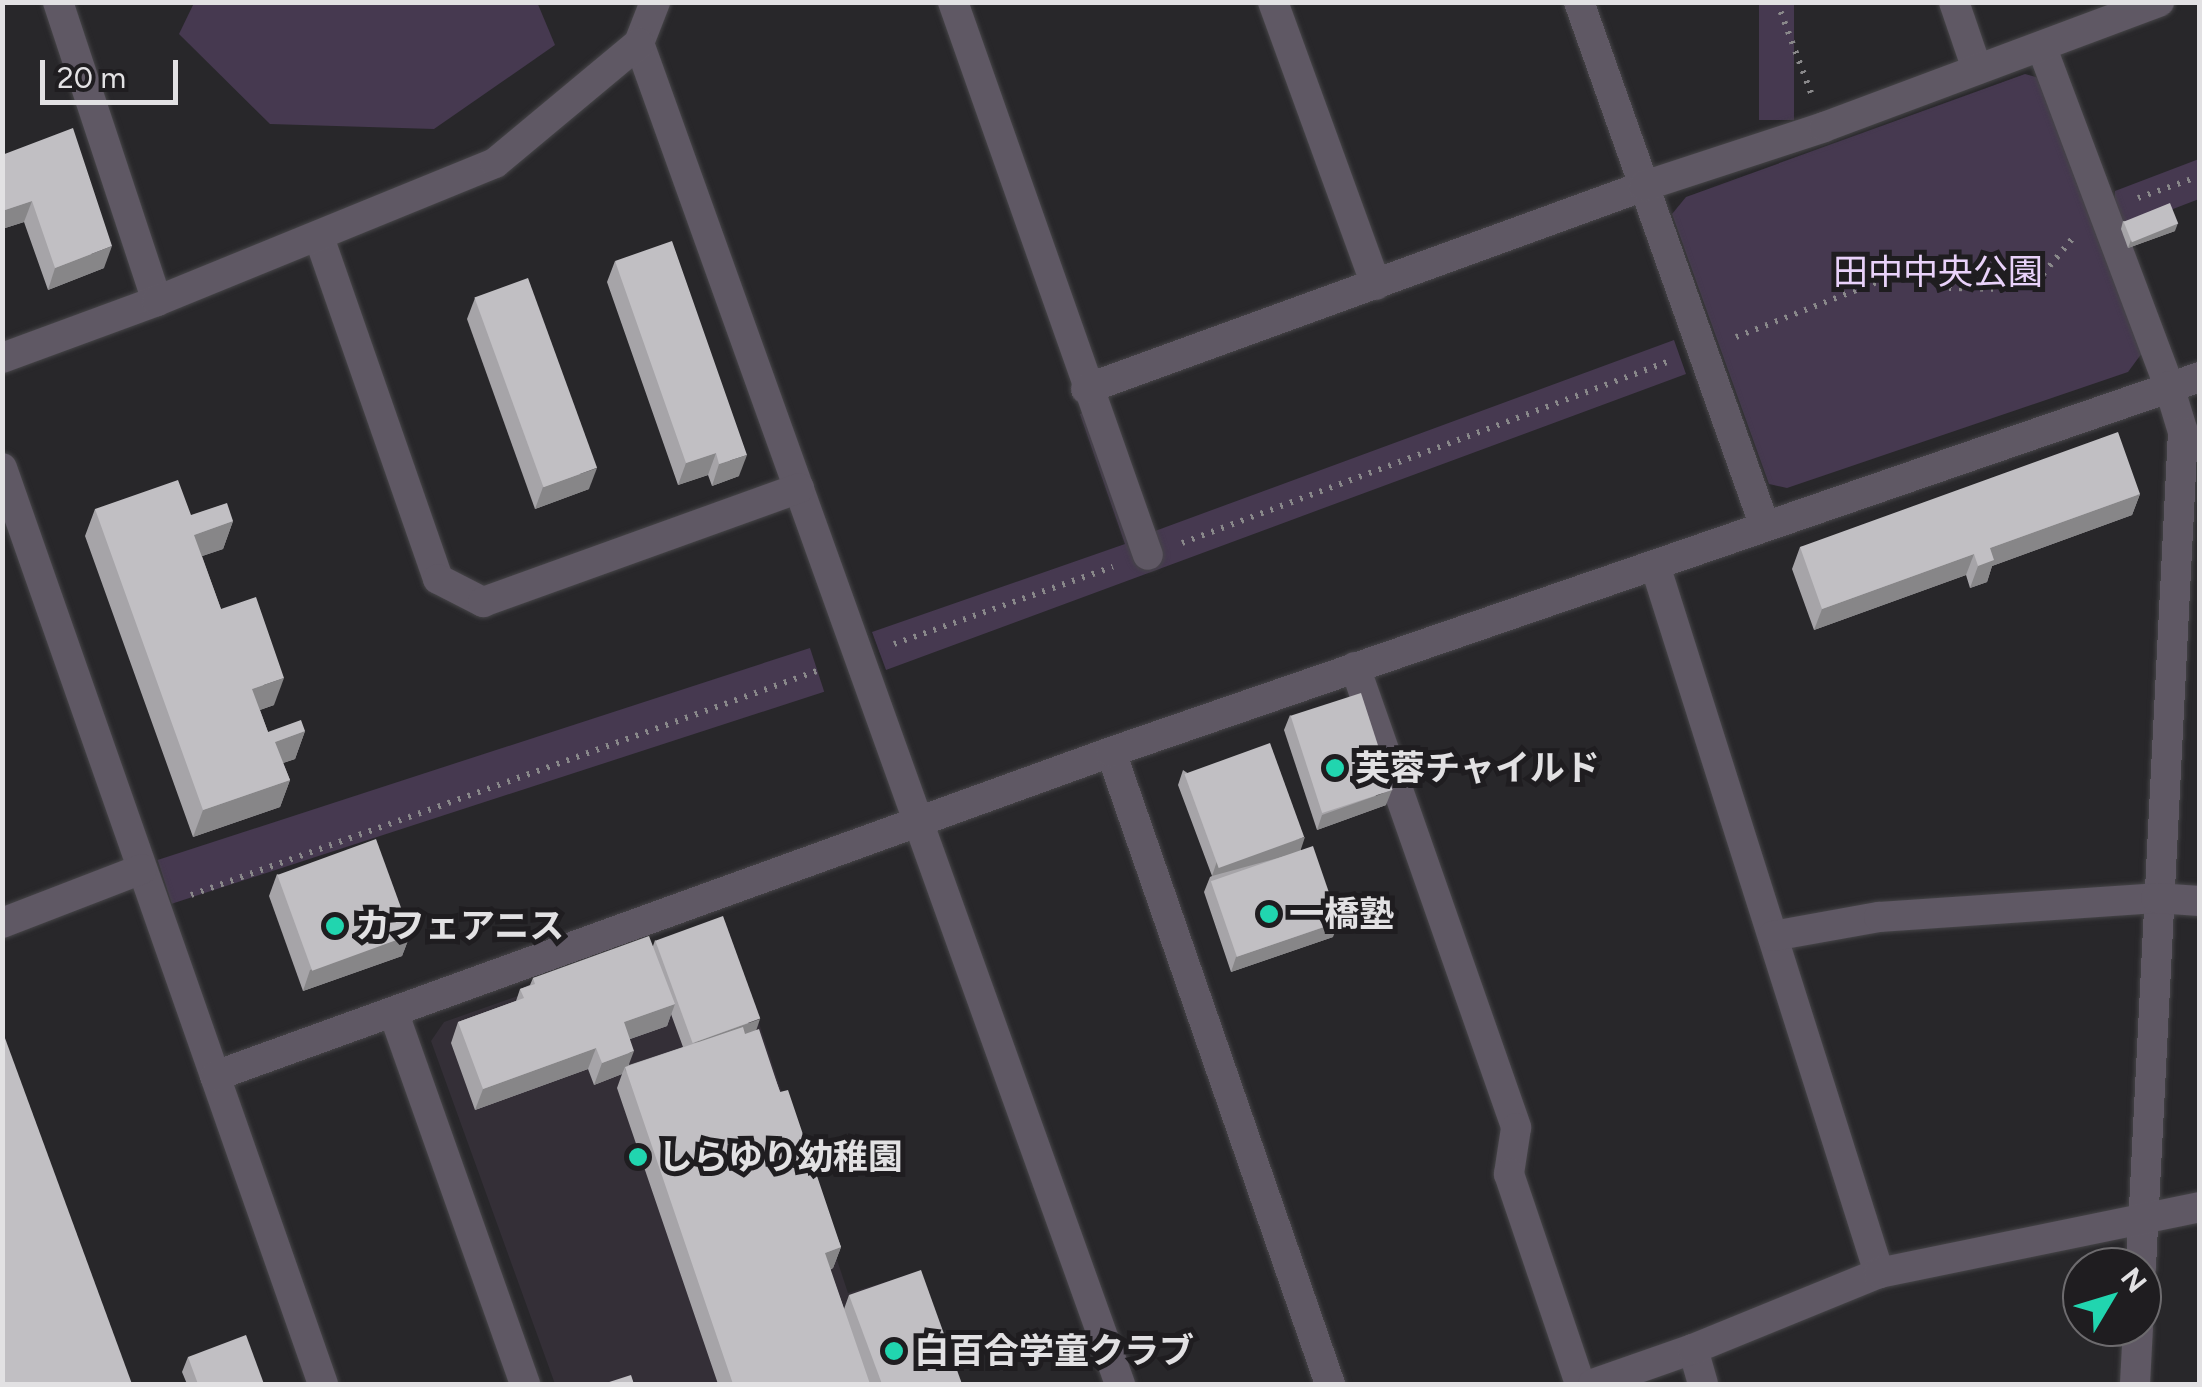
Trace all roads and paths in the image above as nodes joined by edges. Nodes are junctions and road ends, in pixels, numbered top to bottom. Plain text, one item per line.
1 (58, 2) edge
2 (656, 2) edge
3 (952, 2) edge
4 (1274, 2) edge
5 (1579, 2) edge
6 (1777, 2) edge
7 (1954, 2) edge
8 (2158, 2) edge
9 (639, 43) junction
10 (2042, 48) junction
11 (1977, 69) junction
12 (1824, 127) junction
13 (2200, 176) edge
14 (1644, 186) junction
15 (2131, 201) dead end
16 (2083, 226) dead end
17 (319, 237) junction
18 (1376, 284) junction
19 (157, 302) junction
20 (1720, 342) dead end
21 (1680, 357) dead end
22 (2, 358) edge
23 (2200, 377) edge
24 (2169, 386) junction
25 (1086, 389) junction
26 (2, 468) edge
27 (799, 488) junction
28 (1764, 524) junction
29 (14, 537) edge
30 (1148, 555) junction
31 (1655, 565) junction
32 (878, 649) dead end
33 (1355, 666) junction
34 (817, 671) dead end
35 (1111, 752) junction
36 (918, 824) junction
37 (142, 869) junction
38 (190, 895) dead end
39 (2156, 898) junction
40 (2200, 901) edge
41 (2, 922) edge
42 (1773, 936) junction
43 (394, 1014) junction
44 (215, 1076) junction
45 (2200, 1207) edge
46 (2143, 1219) junction
47 (2141, 1247) edge
48 (1879, 1274) junction
49 (2137, 1347) edge
50 (1693, 1350) junction
51 (323, 1384) edge
52 (525, 1384) edge
53 (1120, 1384) edge
54 (1330, 1384) edge
55 (1580, 1384) edge
56 (1593, 1384) edge
57 (1703, 1384) edge
58 (2134, 1384) edge

1 - 19 street
2 - 9 street
3 - 25 street
4 - 18 street
5 - 14 street
6 - 12 path
7 - 11 street
8 - 10 street
9 - 17 street
9 - 27 street
10 - 11 street
10 - 24 street
11 - 12 street
12 - 14 street
13 - 15 path
14 - 18 street
14 - 28 street
16 - 20 path
17 - 19 street
17 - 27 street
18 - 25 street
19 - 22 street
21 - 30 path
23 - 24 street
24 - 28 street
24 - 39 street
25 - 30 street
26 - 29 street
27 - 36 street
28 - 31 street
29 - 37 street
30 - 32 path
31 - 33 street
31 - 42 street
33 - 35 street
33 - 55 street
34 - 38 path
35 - 36 street
35 - 54 street
36 - 43 street
36 - 53 street
37 - 41 street
37 - 44 street
39 - 40 street
39 - 42 street
39 - 46 street
42 - 48 street
43 - 44 street
43 - 52 street
44 - 51 street
45 - 46 street
46 - 47 street
46 - 48 street
48 - 50 street
49 - 58 street
50 - 56 street
50 - 57 street

